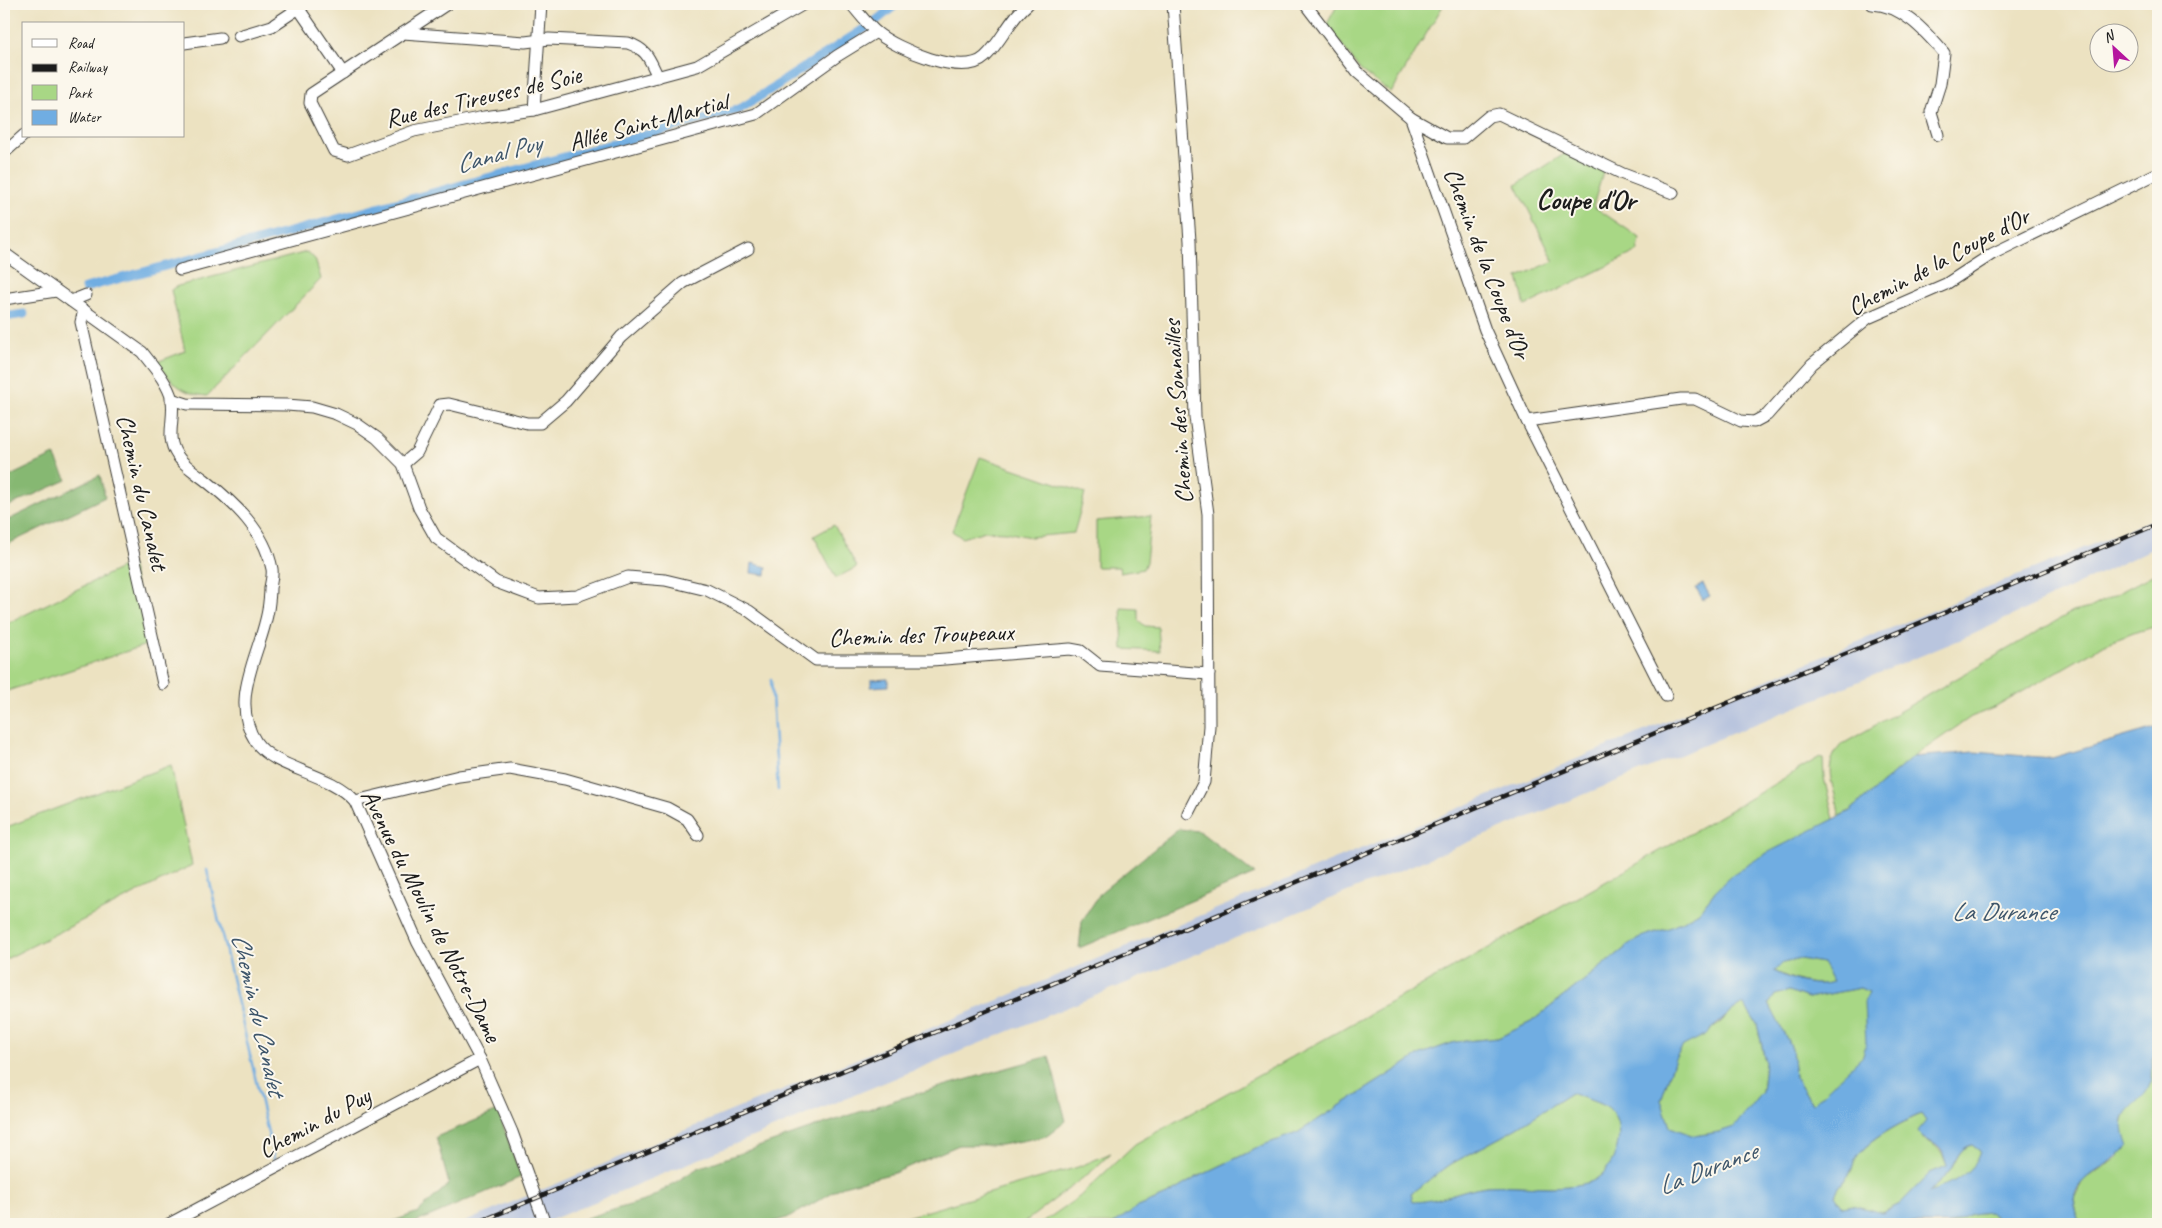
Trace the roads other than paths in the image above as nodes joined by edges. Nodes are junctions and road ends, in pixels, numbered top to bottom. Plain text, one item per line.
1 (447, 4) edge
2 (541, 4) edge
3 (804, 4) edge
4 (851, 4) edge
5 (1028, 4) edge
6 (1173, 4) edge
7 (1305, 4) edge
8 (1872, 4) edge
9 (302, 6) edge
10 (871, 26) junction
11 (404, 33) junction
12 (239, 36) dead end
13 (220, 38) dead end
14 (538, 40) junction
15 (185, 43) edge
16 (343, 73) junction
17 (658, 77) junction
18 (534, 110) junction
19 (1411, 118) junction
20 (1938, 135) dead end
21 (22, 137) edge
22 (4, 153) edge
23 (2158, 173) edge
24 (1674, 193) dead end
25 (748, 249) dead end
26 (4, 253) edge
27 (180, 270) dead end
28 (56, 292) junction
29 (86, 295) dead end
30 (4, 299) edge
31 (71, 301) junction
32 (84, 310) junction
33 (171, 399) junction
34 (1528, 421) junction
35 (403, 464) junction
36 (1209, 674) junction
37 (163, 684) dead end
38 (1666, 696) dead end
39 (355, 801) junction
40 (1188, 813) dead end
41 (698, 835) dead end
42 (480, 1059) junction
43 (169, 1224) edge
44 (545, 1224) edge

1 - 11 street
2 - 14 street
3 - 17 street, Rue des Tireuses de Soie
4 - 10 street
5 - 10 street
6 - 36 street, Chemin des Sonnailles
7 - 19 street, Chemin de la Coupe d'Or
8 - 20 street
9 - 12 street
9 - 16 street
10 - 27 street, Allée Saint-Martial
11 - 14 street
11 - 16 street
13 - 15 street
14 - 17 street
14 - 18 street
16 - 18 street, Rue des Tireuses de Soie
17 - 18 street, Rue des Tireuses de Soie
19 - 24 street, Chemin de la Coupe d'Or
19 - 34 street, Chemin de la Coupe d'Or
21 - 22 street
23 - 34 street, Chemin de la Coupe d'Or
25 - 35 street
26 - 28 street, Avenue du Moulin de Notre-Dame
28 - 30 street
28 - 31 street, Avenue du Moulin de Notre-Dame
29 - 31 street
31 - 32 street, Avenue du Moulin de Notre-Dame
32 - 33 street, Avenue du Moulin de Notre-Dame
32 - 37 street, Chemin du Canalet
33 - 35 street, Chemin des Troupeaux
33 - 39 street, Avenue du Moulin de Notre-Dame
34 - 38 street, Chemin de la Coupe d'Or
35 - 36 street, Chemin des Troupeaux
36 - 40 street, Chemin des Sonnailles
39 - 41 street
39 - 42 street, Avenue du Moulin de Notre-Dame
42 - 43 street, Chemin du Puy
42 - 44 street, Avenue du Moulin de Notre-Dame

